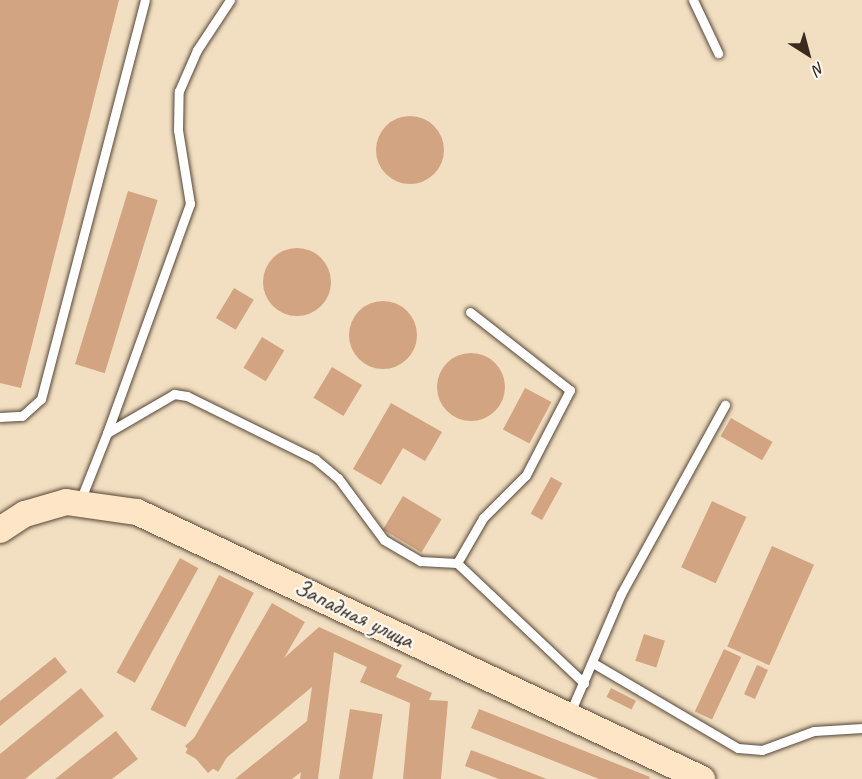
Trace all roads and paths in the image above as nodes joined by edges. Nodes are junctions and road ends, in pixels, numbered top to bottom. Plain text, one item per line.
1 (146, 0) edge
2 (230, 0) edge
3 (693, 0) edge
4 (718, 53) dead end
5 (470, 312) dead end
6 (726, 405) dead end
7 (0, 417) edge
8 (107, 433) junction
9 (80, 501) junction
10 (0, 530) edge
11 (457, 563) junction
12 (594, 663) junction
13 (584, 683) junction
14 (568, 718) junction
15 (862, 728) edge
16 (672, 773) edge
17 (702, 779) edge

1 - 7 lane
2 - 8 lane
3 - 4 lane
5 - 11 lane
6 - 12 lane
8 - 9 lane
8 - 11 lane
9 - 10 street, Западная улица
9 - 14 street, Западная улица
11 - 13 lane
12 - 13 lane
12 - 15 lane
13 - 14 lane
14 - 16 street, Западная улица
16 - 17 street, Западная улица

